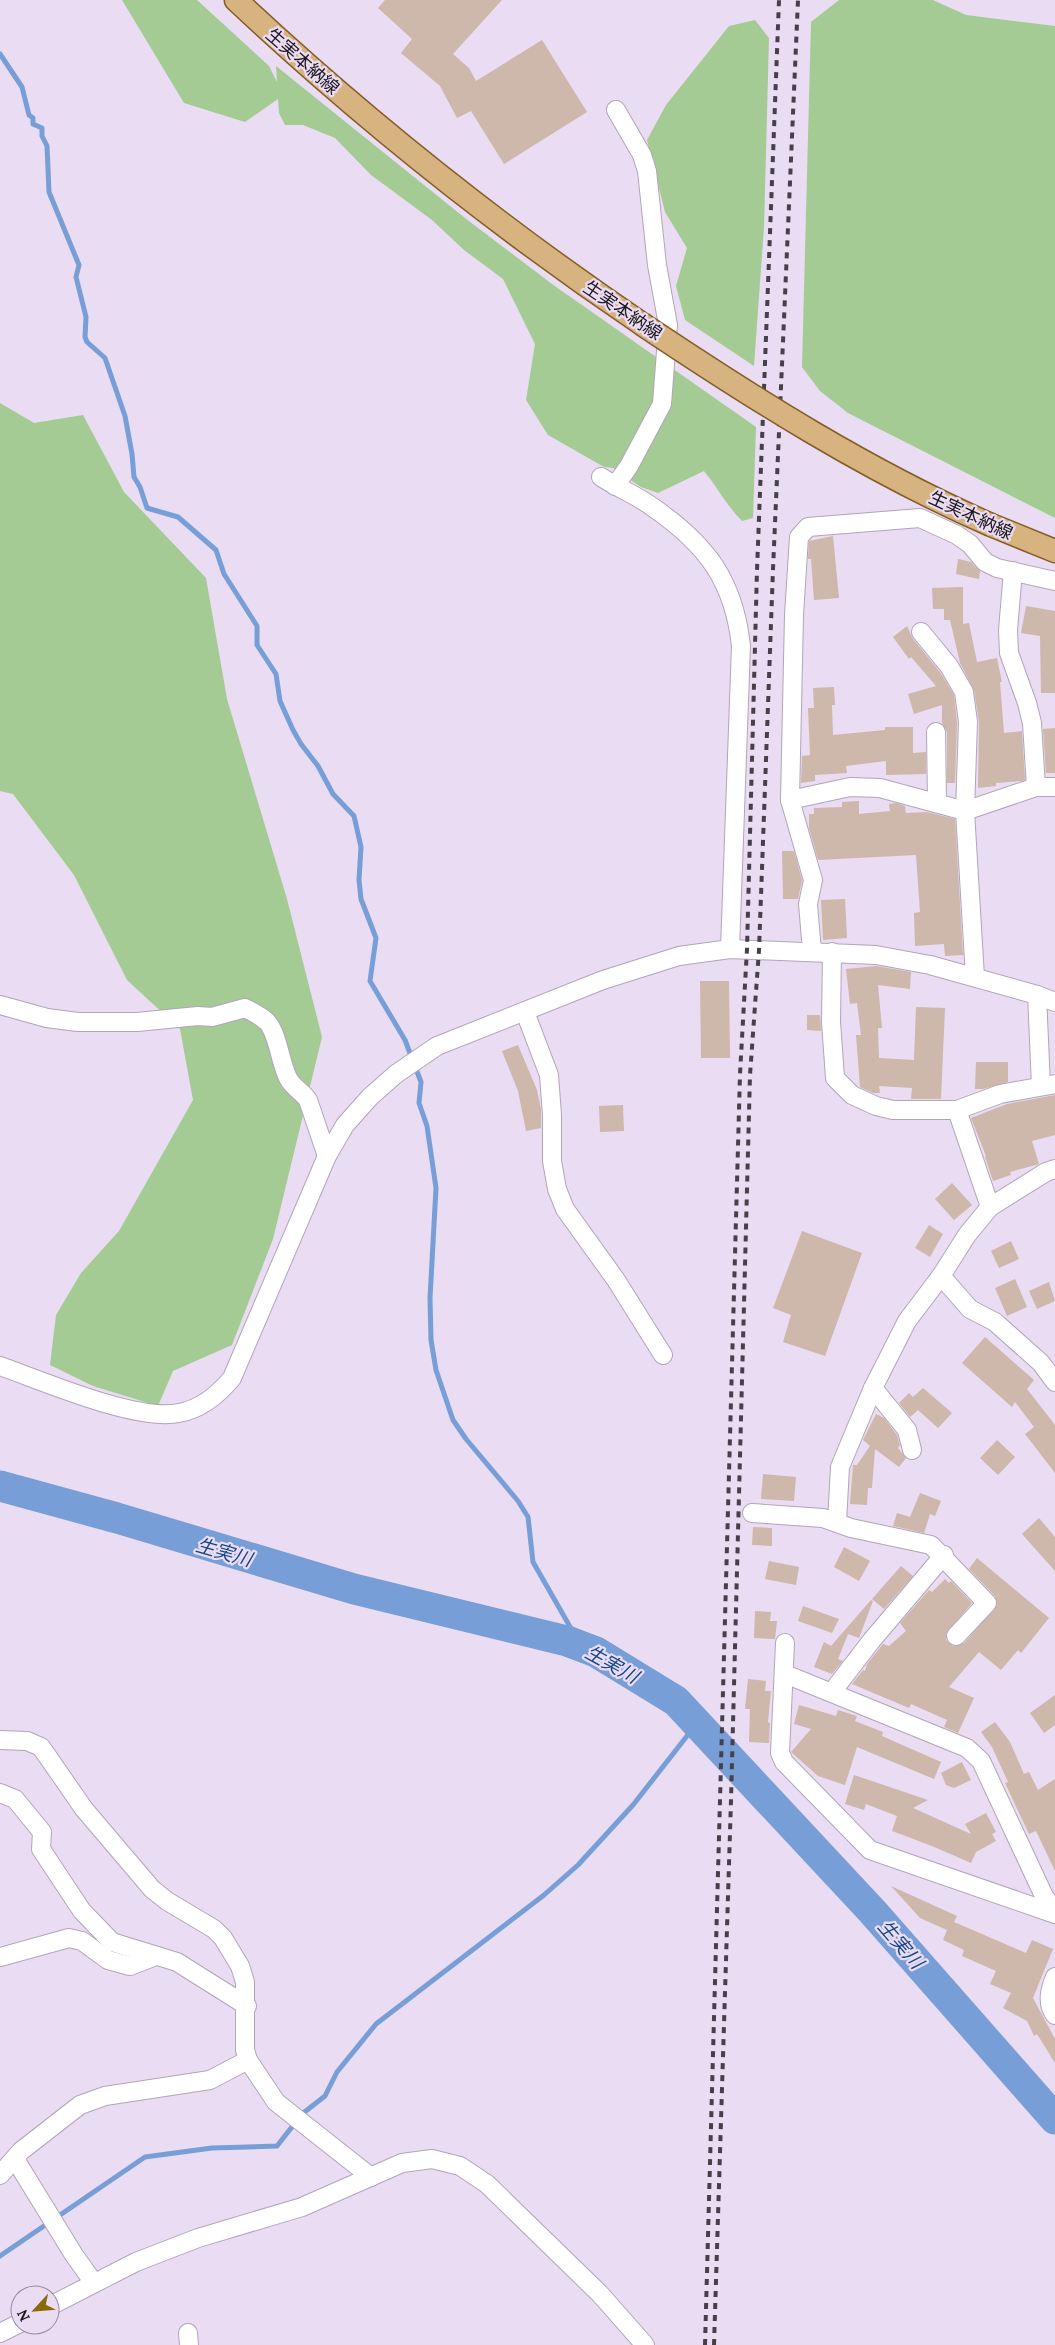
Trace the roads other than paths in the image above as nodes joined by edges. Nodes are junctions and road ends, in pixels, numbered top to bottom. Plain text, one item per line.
1 (236, 0) edge
2 (616, 110) dead end
3 (1055, 551) edge
4 (1013, 571) junction
5 (1055, 581) edge
6 (921, 632) dead end
7 (936, 732) dead end
8 (1036, 787) junction
9 (1055, 787) edge
10 (790, 800) junction
11 (937, 803) junction
12 (965, 811) junction
13 (730, 949) junction
14 (812, 951) junction
15 (832, 952) junction
16 (975, 978) junction
17 (1037, 995) junction
18 (1055, 1002) edge
19 (0, 1005) edge
20 (525, 1012) junction
21 (1048, 1085) edge
22 (957, 1110) junction
23 (326, 1156) junction
24 (1055, 1169) edge
25 (990, 1207) junction
26 (941, 1276) junction
27 (663, 1355) dead end
28 (0, 1366) edge
29 (1055, 1382) edge
30 (873, 1388) junction
31 (912, 1450) dead end
32 (752, 1513) dead end
33 (838, 1522) junction
34 (944, 1555) junction
35 (956, 1636) dead end
36 (784, 1642) dead end
37 (785, 1674) junction
38 (832, 1692) junction
39 (0, 1740) edge
40 (0, 1793) edge
41 (1055, 1913) edge
42 (156, 1956) junction
43 (0, 1957) edge
44 (1055, 1977) edge
45 (247, 2006) junction
46 (1055, 2015) edge
47 (248, 2060) junction
48 (15, 2159) junction
49 (0, 2175) edge
50 (370, 2176) junction
51 (94, 2283) junction
52 (60, 2301) edge
53 (645, 2345) edge

1 - 3 main road, 生実本納線, bridge
2 - 13 street
4 - 5 street
4 - 8 street
4 - 10 street
6 - 12 street
7 - 11 street
8 - 9 street
8 - 12 street
10 - 11 street
10 - 14 street
11 - 12 street
12 - 16 street
13 - 14 street
13 - 20 street
14 - 15 street
15 - 16 street
15 - 22 street
16 - 17 street
17 - 18 street
17 - 21 street
19 - 23 street
20 - 23 street
20 - 27 street
21 - 22 street
22 - 25 street
23 - 28 street
24 - 25 street
25 - 26 street
26 - 29 street
26 - 30 street
30 - 31 street
30 - 33 street
32 - 33 street
33 - 34 street
34 - 35 street
34 - 38 street
36 - 37 street
37 - 38 street
37 - 41 street
38 - 41 street
39 - 45 street
40 - 42 street
42 - 43 street
42 - 45 street
44 - 46 street
45 - 47 street
47 - 48 street
47 - 50 street
48 - 49 street
48 - 51 street
50 - 51 street
50 - 53 street
51 - 52 street

